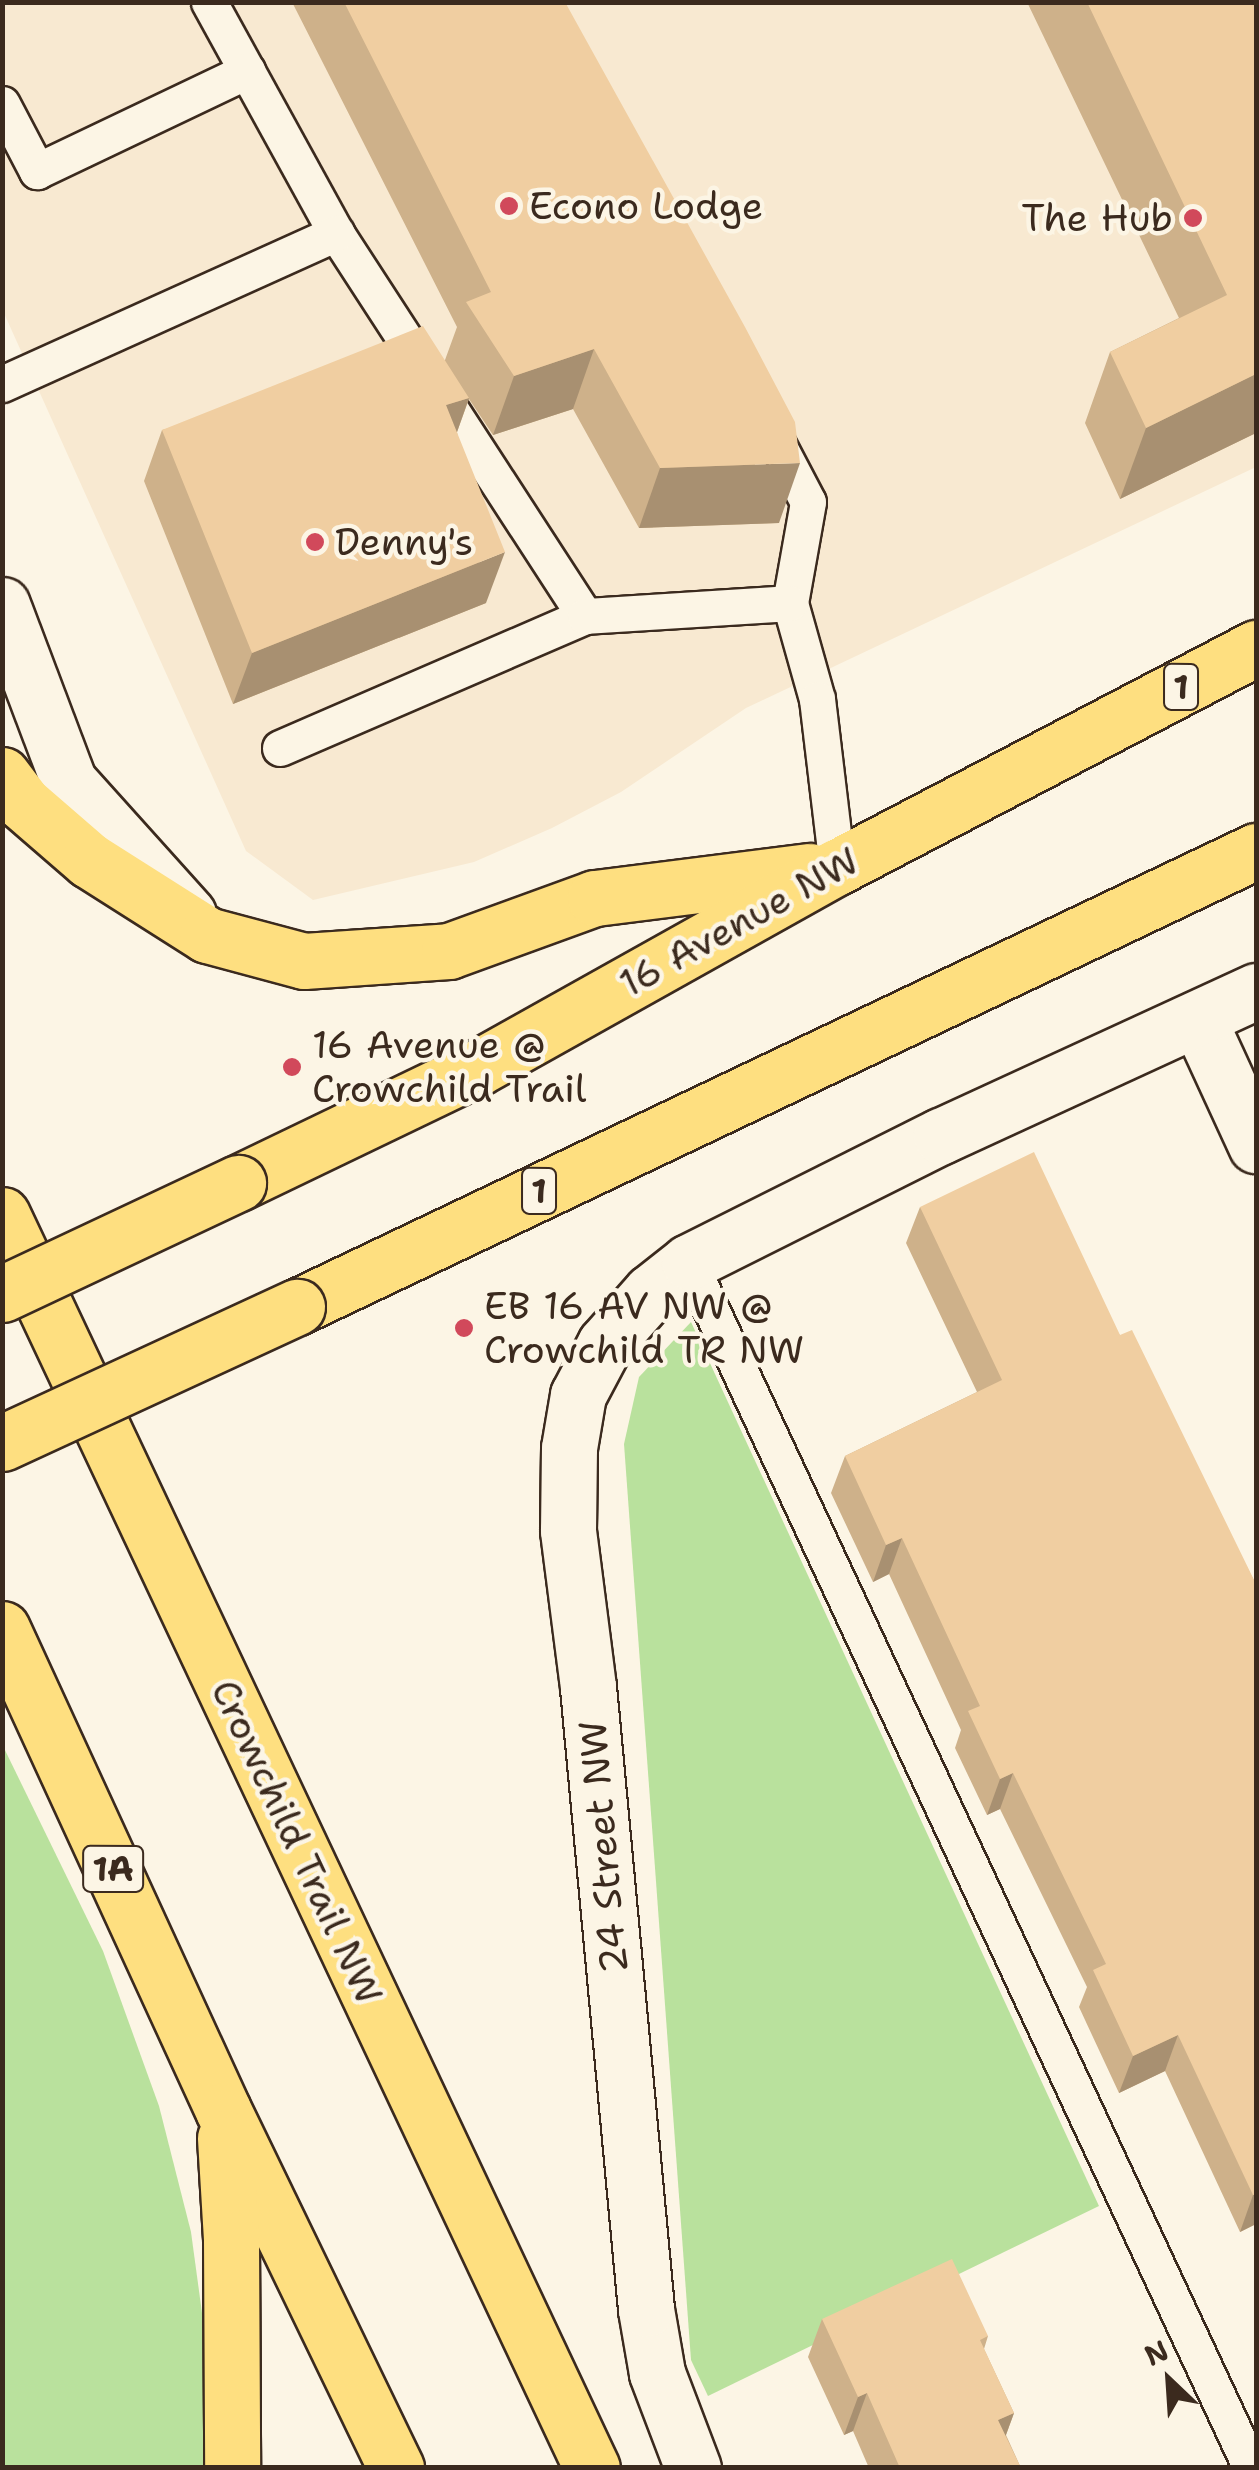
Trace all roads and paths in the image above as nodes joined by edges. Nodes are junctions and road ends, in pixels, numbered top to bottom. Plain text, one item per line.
1 (209, 2) edge
2 (247, 72) junction
3 (2, 104) edge
4 (336, 233) junction
5 (2, 384) edge
6 (754, 400) edge
7 (790, 602) junction
8 (2, 604) edge
9 (584, 616) junction
10 (1256, 648) edge
11 (280, 748) dead end
12 (2, 775) edge
13 (1256, 852) edge
14 (837, 867) junction
15 (206, 935) junction
16 (1256, 991) edge
17 (1198, 1019) junction
18 (1256, 1145) edge
19 (2, 1215) edge
20 (689, 1262) junction
21 (2, 1294) edge
22 (2, 1443) edge
23 (2, 1629) edge
24 (223, 2110) junction
25 (232, 2468) edge
26 (396, 2468) edge
27 (592, 2468) edge
28 (693, 2468) edge
29 (1251, 2468) edge

1 - 2 lane
2 - 3 lane
2 - 4 lane
4 - 5 lane
4 - 9 lane
6 - 7 lane
7 - 9 lane
7 - 14 lane
8 - 15 street
9 - 11 lane
10 - 14 highway, 16 Avenue NW / 1
12 - 15 highway
13 - 22 highway, 1, bridge
14 - 15 highway
14 - 21 highway, 16 Avenue NW / 1, bridge
16 - 17 street
17 - 18 street
17 - 20 street
19 - 27 highway, Crowchild Trail NW
20 - 28 street, 24 Street NW
20 - 29 lane
23 - 24 highway, 1A
24 - 25 highway
24 - 26 highway

